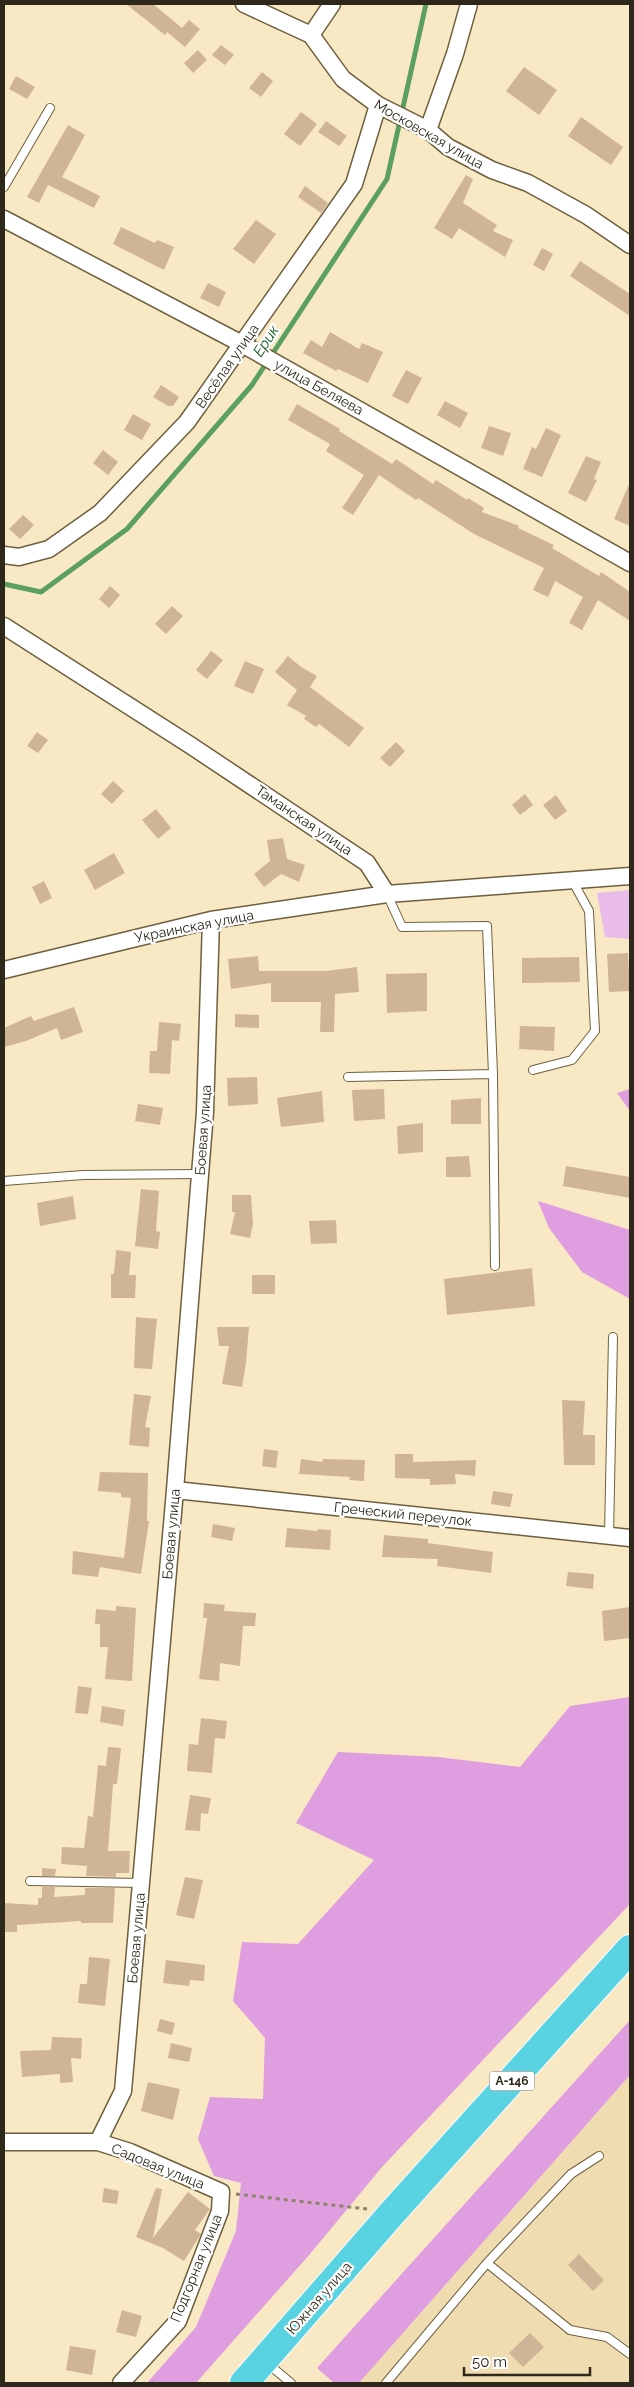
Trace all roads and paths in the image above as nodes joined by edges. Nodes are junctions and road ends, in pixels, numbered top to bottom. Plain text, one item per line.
1 (244, 4) edge
2 (332, 4) edge
3 (468, 4) edge
4 (311, 35) junction
5 (378, 105) junction
6 (50, 108) dead end
7 (428, 130) junction
8 (4, 187) edge
9 (4, 219) edge
10 (630, 245) edge
11 (242, 344) junction
12 (4, 555) edge
13 (630, 563) edge
14 (4, 626) edge
15 (630, 876) edge
16 (572, 880) junction
17 (387, 894) junction
18 (211, 920) junction
19 (4, 970) edge
20 (533, 1070) dead end
21 (493, 1074) junction
22 (348, 1077) dead end
23 (200, 1174) junction
24 (4, 1181) edge
25 (495, 1266) dead end
26 (612, 1337) dead end
27 (175, 1490) junction
28 (609, 1536) junction
29 (630, 1538) edge
30 (30, 1882) dead end
31 (141, 1883) junction
32 (630, 1949) edge
33 (4, 2142) edge
34 (98, 2142) junction
35 (599, 2156) dead end
36 (221, 2192) junction
37 (394, 2212) junction
38 (488, 2263) junction
39 (630, 2354) edge
40 (264, 2360) junction
41 (121, 2383) edge
42 (244, 2383) edge
43 (291, 2383) edge
44 (386, 2383) edge

1 - 4 street, Московская улица
2 - 4 street
3 - 7 street
4 - 5 street, Московская улица
5 - 7 street, Московская улица
5 - 11 street, Весёлая улица
6 - 8 lane
7 - 10 street, Московская улица
9 - 11 street, улица Беляева
11 - 12 street, Весёлая улица
11 - 13 street, улица Беляева
14 - 17 street, Таманская улица
15 - 16 street
16 - 17 street
16 - 20 lane
17 - 18 street, Украинская улица
17 - 21 lane
18 - 19 street, Украинская улица
18 - 23 street, Боевая улица
21 - 22 lane
21 - 25 lane
23 - 24 lane
23 - 27 street, Боевая улица
26 - 28 lane
27 - 28 street, Греческий переулок
27 - 31 street, Боевая улица
28 - 29 street, Греческий переулок
30 - 31 lane
31 - 34 street, Боевая улица
32 - 37 highway, А-146
33 - 34 street, Садовая улица
34 - 36 street, Садовая улица
35 - 38 lane
36 - 37 path
36 - 41 street, Подгорная улица
37 - 40 highway, Южная улица / А-146
38 - 39 lane
38 - 44 lane
40 - 42 highway, Южная улица / А-146
40 - 43 lane

